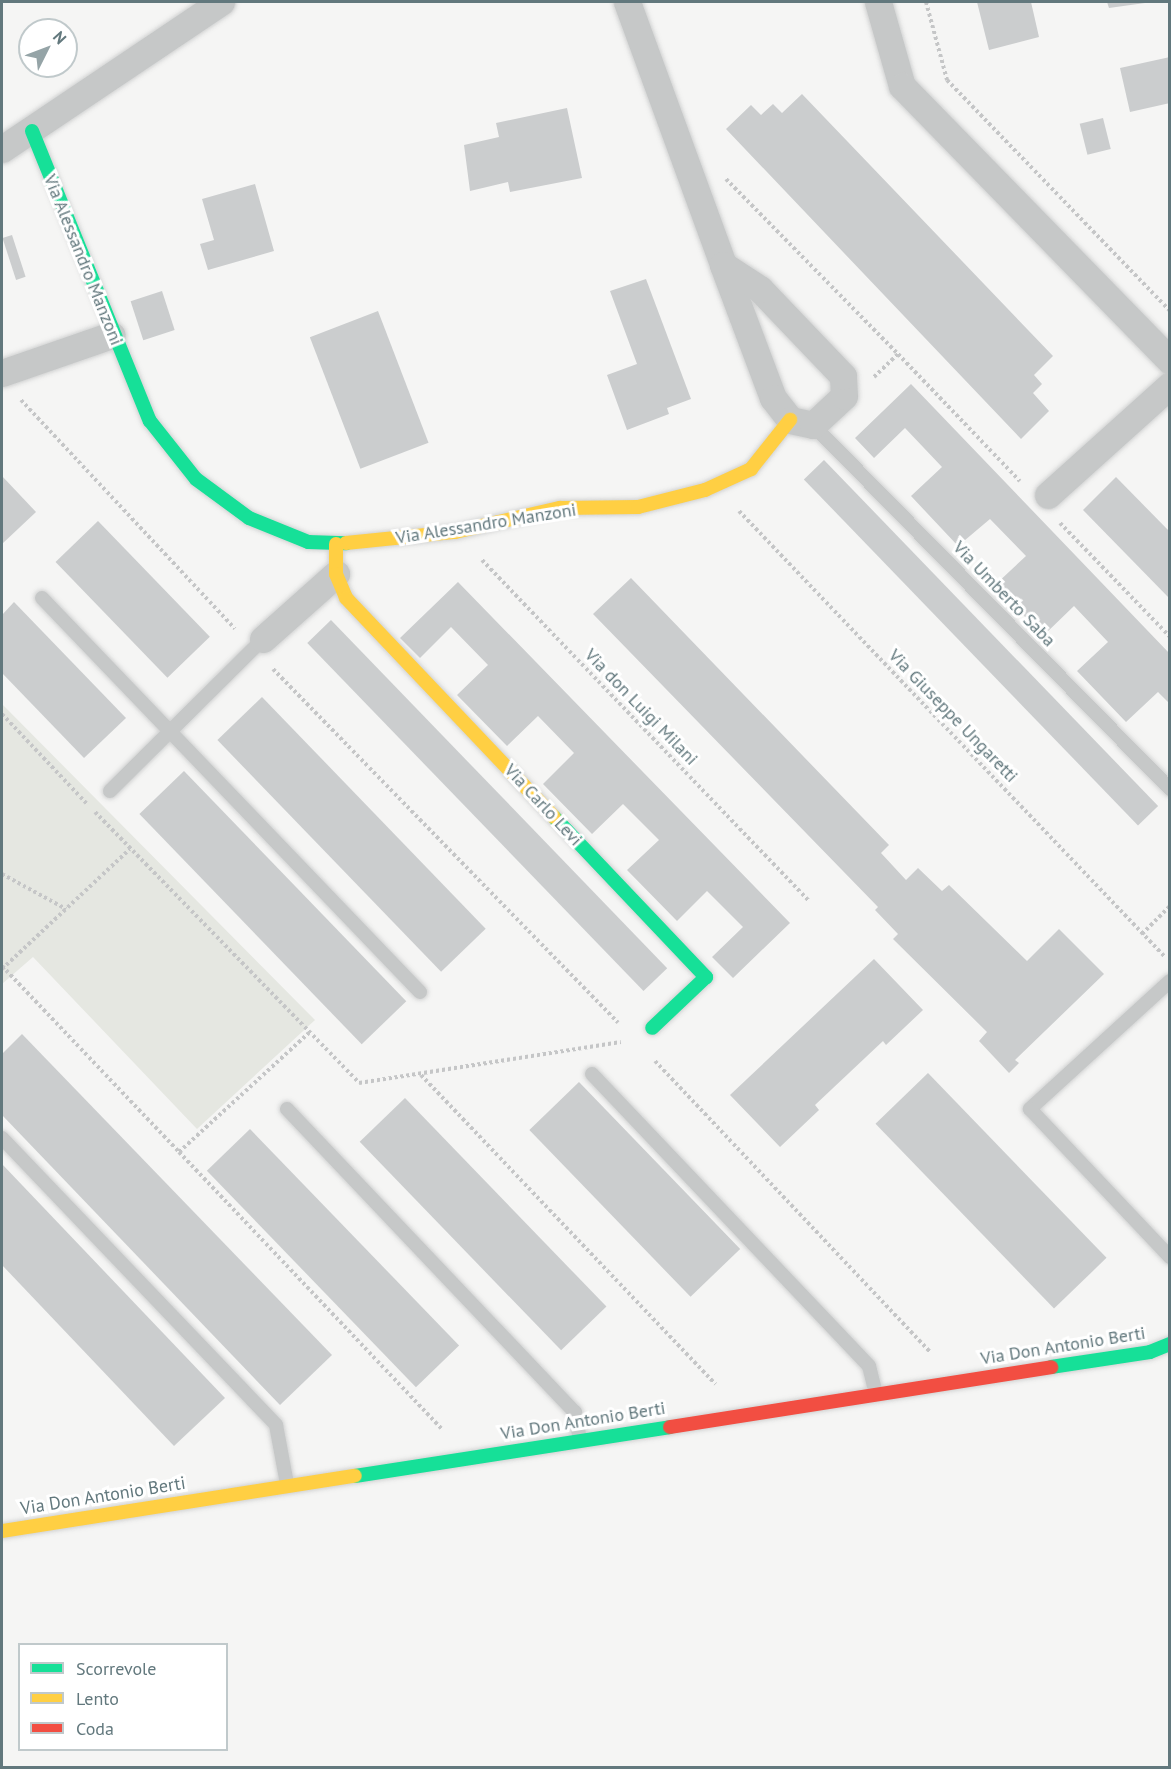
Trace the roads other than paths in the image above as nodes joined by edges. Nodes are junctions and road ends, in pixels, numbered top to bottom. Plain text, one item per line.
1 (221, 2) edge
2 (627, 2) edge
3 (878, 2) edge
4 (32, 131) junction
5 (2, 149) edge
6 (723, 265) junction
7 (112, 335) junction
8 (1170, 361) edge
9 (7, 382) edge
10 (1170, 385) edge
11 (802, 422) junction
12 (1043, 500) road end
13 (336, 544) junction
14 (336, 574) junction
15 (42, 598) dead end
16 (258, 644) joint
17 (169, 732) junction
18 (1170, 789) edge
19 (110, 791) dead end
20 (1170, 981) edge
21 (420, 992) dead end
22 (652, 1028) dead end
23 (592, 1074) dead end
24 (287, 1110) dead end
25 (2, 1138) edge
26 (1170, 1257) edge
27 (1170, 1344) edge
28 (876, 1394) junction
29 (580, 1439) junction
30 (287, 1484) junction
31 (2, 1531) edge

1 - 4 street
2 - 6 street
3 - 8 street
4 - 5 street
4 - 7 street, Via Alessandro Manzoni
6 - 11 street
6 - 11 street, Via Alessandro Manzoni
7 - 9 street
7 - 13 street, Via Alessandro Manzoni
10 - 12 street
11 - 13 street, Via Alessandro Manzoni
11 - 18 lane, Via Umberto Saba
13 - 14 street, Via Carlo Levi
14 - 16 street
14 - 22 street, Via Carlo Levi
15 - 17 lane
16 - 17 lane
17 - 19 lane
17 - 21 lane
20 - 26 lane
23 - 28 lane
24 - 29 lane
25 - 30 lane
27 - 28 street, Via Don Antonio Berti
28 - 29 street, Via Don Antonio Berti
29 - 30 street, Via Don Antonio Berti
30 - 31 street, Via Don Antonio Berti

